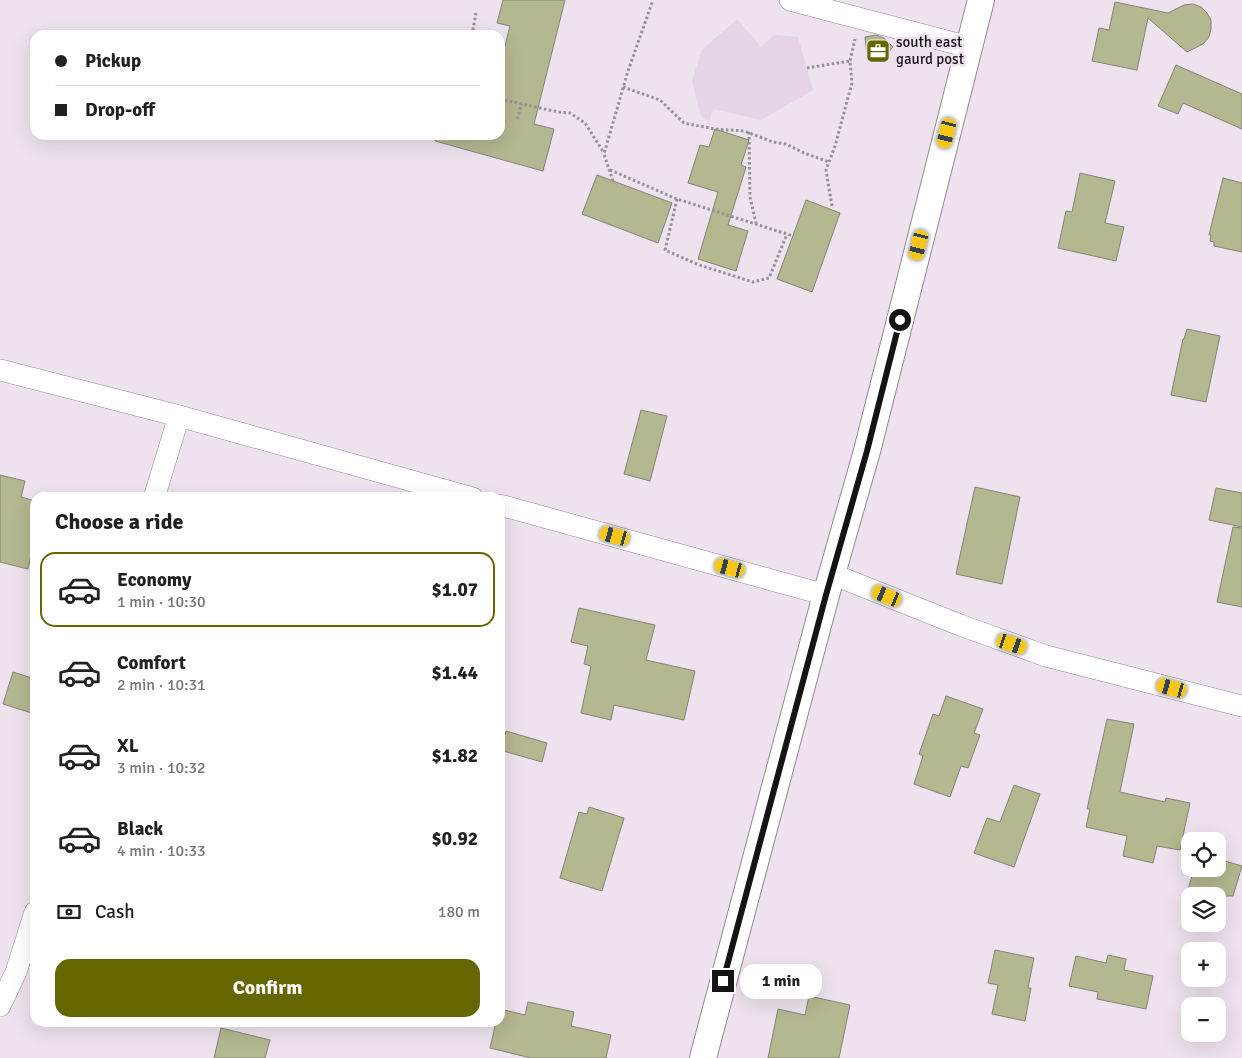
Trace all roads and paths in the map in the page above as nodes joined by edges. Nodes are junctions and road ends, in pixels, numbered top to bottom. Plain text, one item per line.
1 (653, 0) edge
2 (790, 0) edge
3 (981, 0) edge
4 (476, 13) dead end
5 (859, 18) junction
6 (473, 30) edge
7 (969, 47) junction
8 (850, 61) junction
9 (807, 68) dead end
10 (623, 86) junction
11 (505, 99) edge
12 (522, 104) junction
13 (516, 119) dead end
14 (749, 132) junction
15 (604, 154) junction
16 (829, 162) junction
17 (610, 170) junction
18 (614, 181) dead end
19 (677, 199) junction
20 (832, 206) dead end
21 (756, 224) junction
22 (787, 234) junction
23 (793, 236) dead end
24 (0, 370) edge
25 (179, 416) junction
26 (156, 492) edge
27 (452, 492) edge
28 (505, 506) edge
29 (829, 584) junction
30 (1242, 706) edge
31 (30, 928) edge
32 (0, 1006) edge
33 (703, 1058) edge

1 - 10 path
2 - 5 street
3 - 7 street
4 - 6 path
5 - 7 street
5 - 8 path
7 - 29 street
8 - 9 path
8 - 16 path
10 - 14 path
10 - 15 path
11 - 12 path
12 - 13 path
12 - 15 path
14 - 16 path
14 - 21 path
15 - 17 path
16 - 20 path
17 - 18 path
17 - 19 path
19 - 21 path
19 - 22 path
21 - 22 path
22 - 23 path
24 - 25 street
25 - 26 street
25 - 27 street
28 - 29 street
29 - 30 street
29 - 33 street
31 - 32 street

